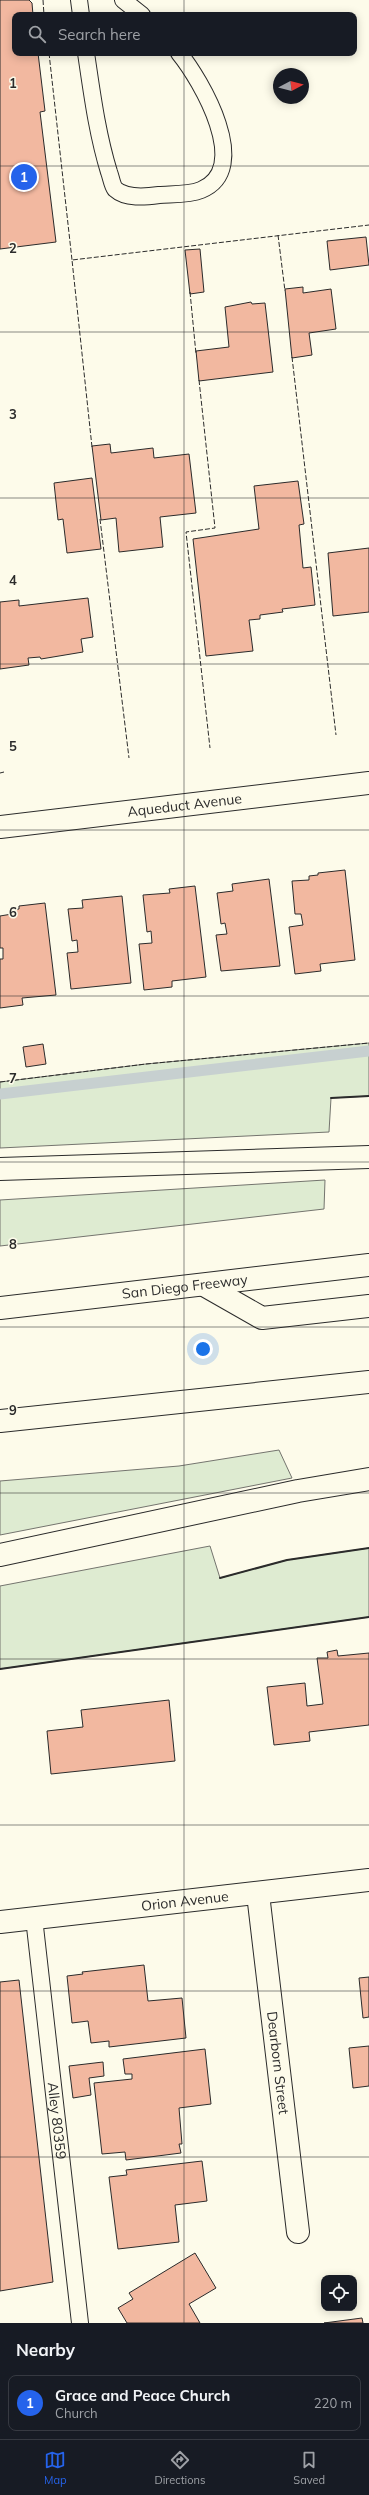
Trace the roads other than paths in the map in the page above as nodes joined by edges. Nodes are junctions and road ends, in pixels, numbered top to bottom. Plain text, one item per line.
1 (79, 0) edge
2 (123, 0) edge
3 (81, 12) edge
4 (138, 12) edge
5 (86, 56) edge
6 (181, 56) edge
7 (369, 783) edge
8 (0, 827) edge
9 (369, 1157) edge
10 (0, 1169) edge
11 (369, 1265) edge
12 (204, 1284) junction
13 (369, 1306) edge
14 (0, 1308) edge
15 (369, 1382) edge
16 (0, 1421) edge
17 (369, 1479) edge
18 (0, 1554) edge
19 (369, 1880) edge
20 (258, 1894) junction
21 (34, 1918) junction
22 (0, 1922) edge
23 (298, 2232) dead end
24 (80, 2323) edge

1 - 3 lane
2 - 4 lane
5 - 6 lane
7 - 8 main road, Aqueduct Avenue
9 - 10 main road
11 - 12 main road, San Diego Freeway
12 - 13 main road
12 - 14 main road, San Diego Freeway
15 - 16 main road
17 - 18 main road
19 - 20 main road, Orion Avenue
20 - 21 main road, Orion Avenue
20 - 23 main road, Dearborn Street
21 - 22 main road, Orion Avenue
21 - 24 lane, Alley 80359

